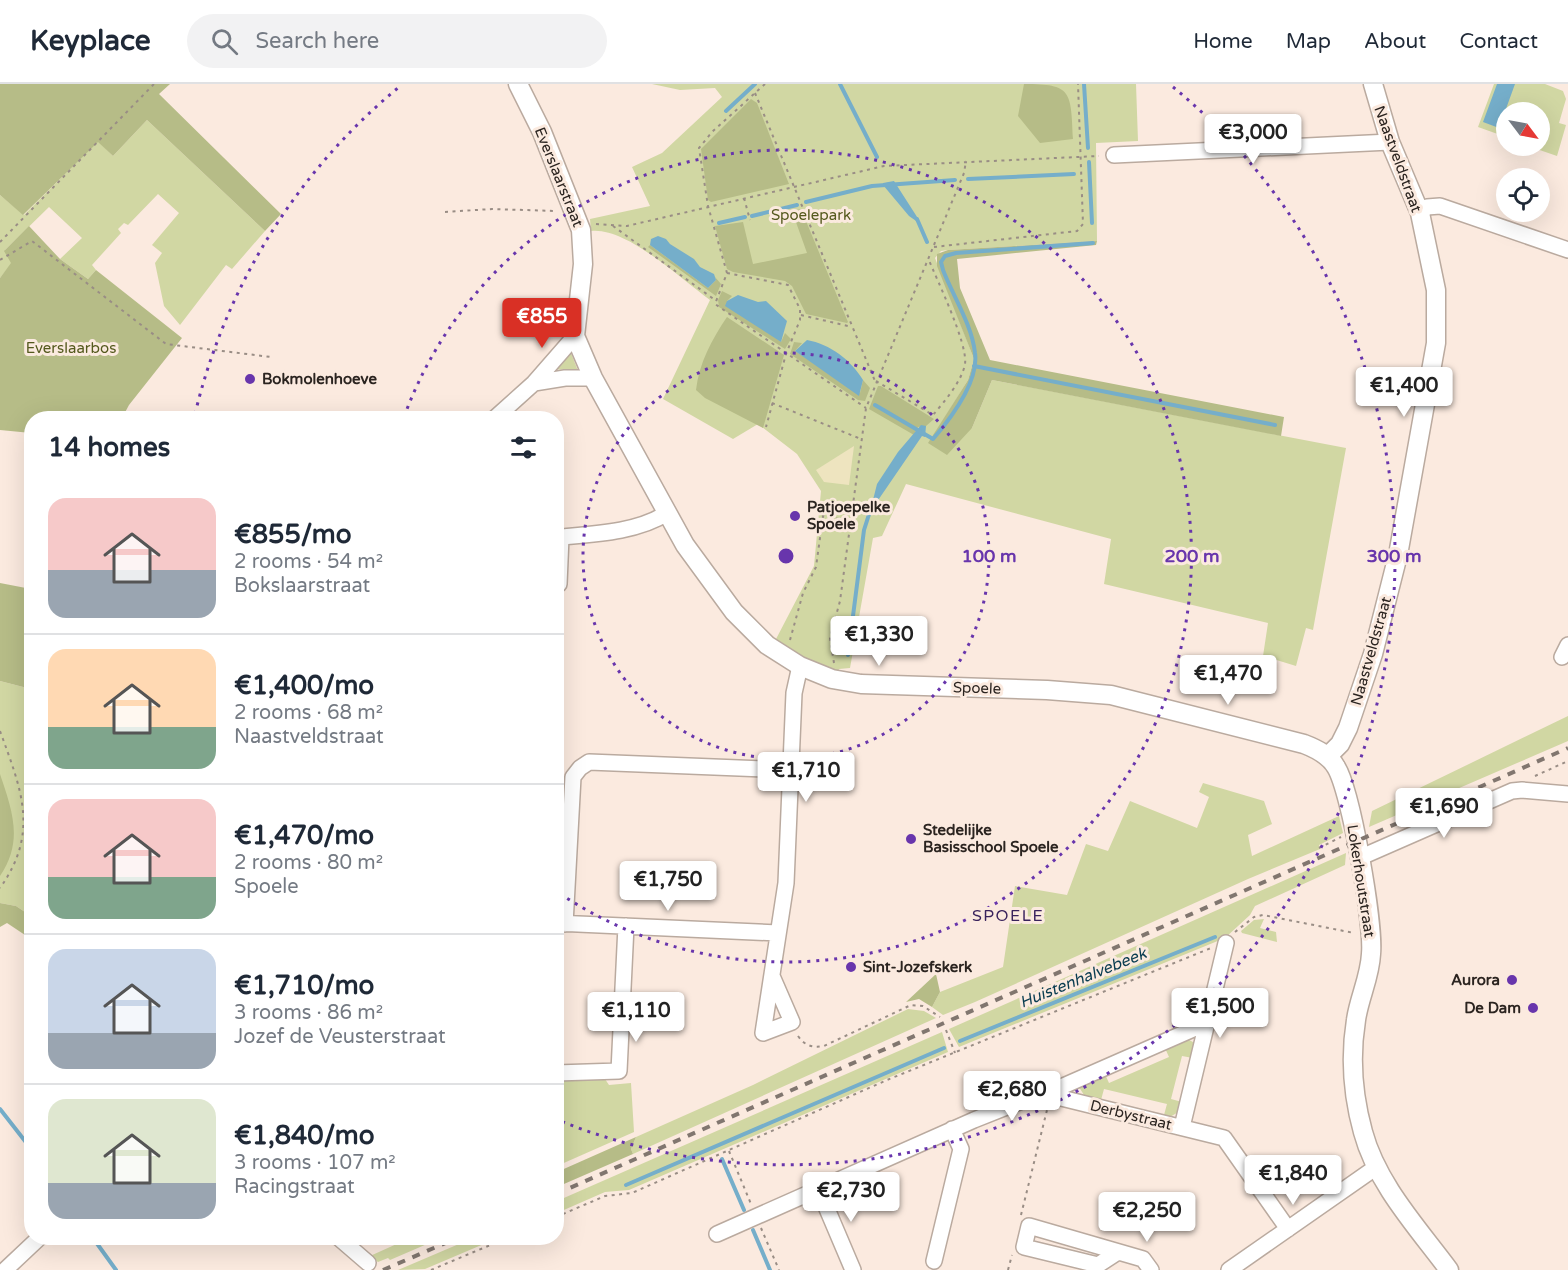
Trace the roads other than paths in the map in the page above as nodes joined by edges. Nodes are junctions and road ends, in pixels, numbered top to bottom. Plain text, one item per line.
1 (518, 84) edge
2 (1373, 84) edge
3 (1390, 142) junction
4 (1114, 155) road end
5 (1419, 213) junction
6 (1568, 250) edge
7 (575, 336) junction
8 (593, 378) junction
9 (534, 383) junction
10 (503, 411) edge
11 (667, 513) junction
12 (564, 537) edge
13 (793, 662) junction
14 (1328, 756) junction
15 (792, 770) junction
16 (1568, 794) edge
17 (1359, 858) junction
18 (564, 886) edge
19 (564, 923) edge
20 (626, 926) junction
21 (778, 933) junction
22 (1226, 943) road end
23 (772, 975) junction
24 (1207, 1023) junction
25 (564, 1073) edge
26 (1048, 1094) junction
27 (1182, 1127) junction
28 (952, 1129) junction
29 (1375, 1168) junction
30 (819, 1190) junction
31 (1288, 1229) junction
32 (717, 1234) dead end
33 (32, 1245) edge
34 (347, 1245) edge
35 (1118, 1252) junction
36 (934, 1261) dead end
37 (368, 1263) dead end
38 (1239, 1267) edge
39 (5, 1270) edge
40 (853, 1270) edge
41 (1151, 1270) edge
42 (1449, 1270) edge

1 - 7 street, Everslaarstraat
2 - 3 street, Naastveldstraat
3 - 4 street
3 - 5 street, Naastveldstraat
5 - 6 street
5 - 14 street, Naastveldstraat
7 - 8 street, Everslaarstraat
7 - 9 street
8 - 9 street
8 - 11 street, Spoele
9 - 10 street
11 - 12 street
11 - 13 street, Spoele
13 - 14 street, Spoele
13 - 15 street
14 - 17 street, Lokerhoutstraat
15 - 18 street
15 - 21 street
16 - 17 street
17 - 29 street, Lokerhoutstraat
19 - 20 street
20 - 21 street
20 - 25 street
21 - 23 street
22 - 24 street, Derbystraat
23 - 23 street
24 - 26 street, Derbystraat
24 - 27 street, Derbystraat
26 - 27 street, Derbystraat
26 - 28 street, Derbystraat
27 - 31 street, Derbystraat
28 - 30 street, Derbystraat
28 - 36 street
29 - 31 street
29 - 42 street, Lokerhoutstraat
30 - 32 street, Derbystraat
30 - 40 street
31 - 38 street
33 - 39 street
34 - 37 street
35 - 35 street
35 - 41 street

